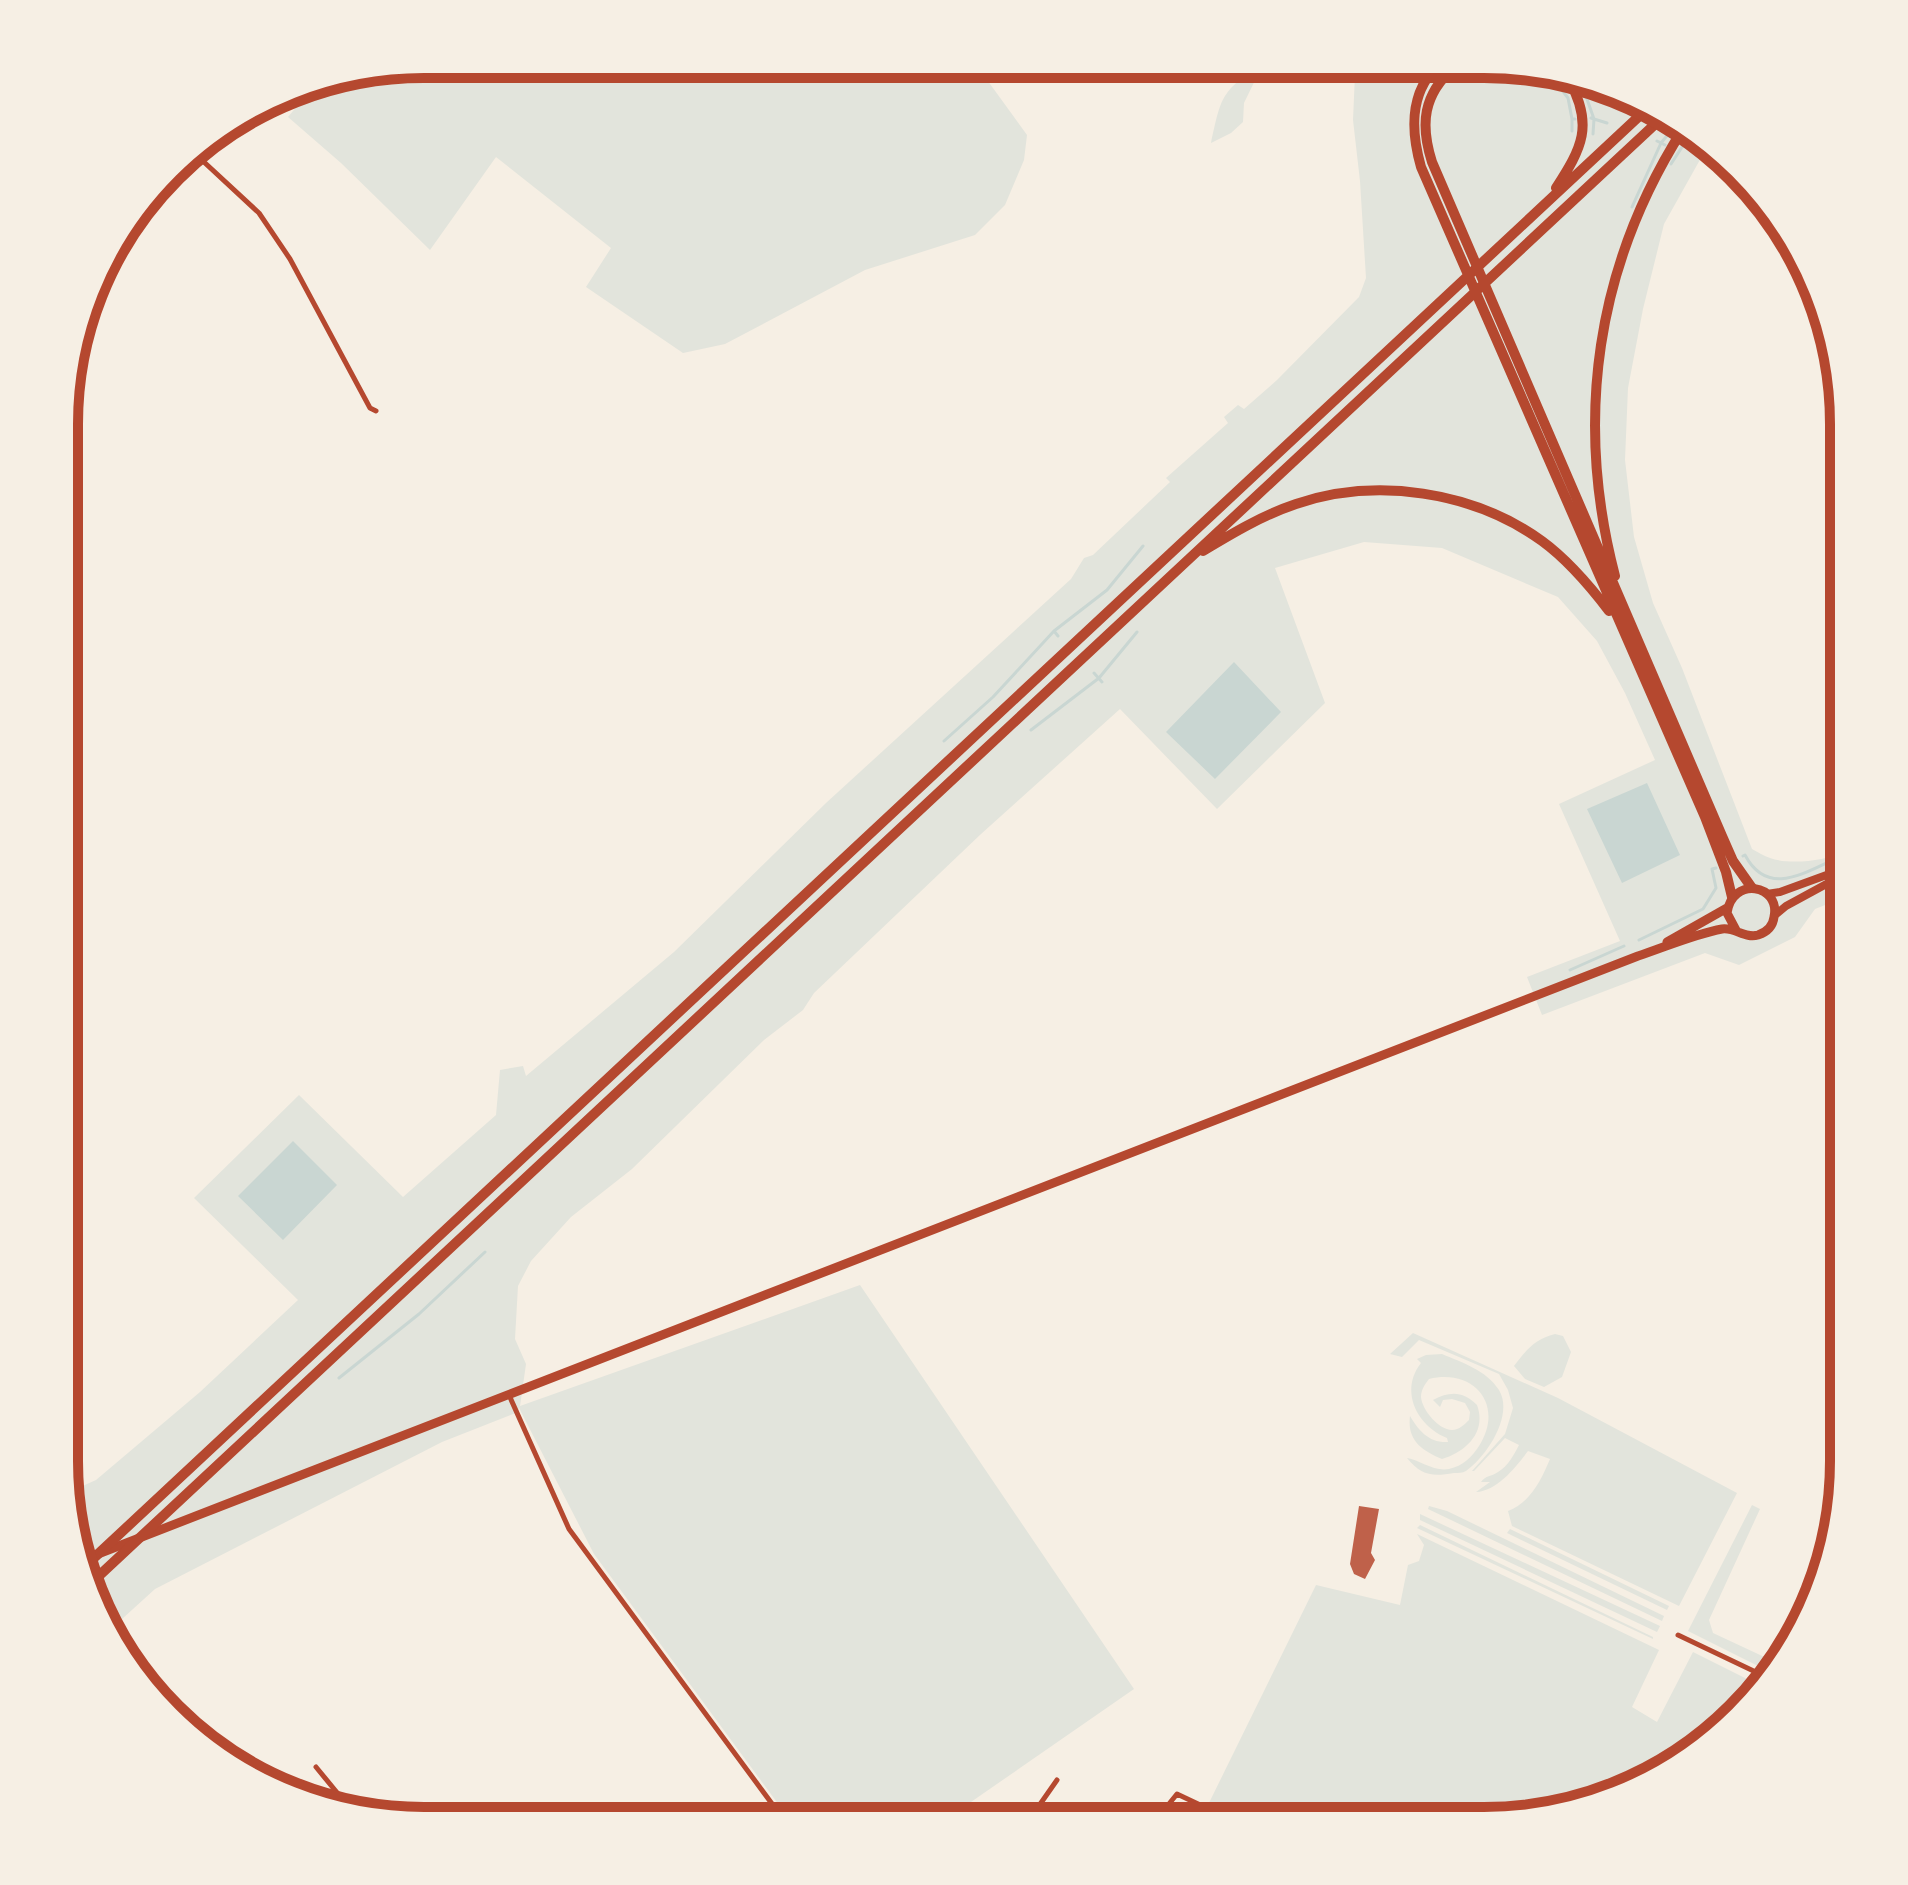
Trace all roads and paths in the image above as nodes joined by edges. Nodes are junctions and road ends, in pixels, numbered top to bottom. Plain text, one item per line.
1 (1427, 78) edge
2 (1441, 78) edge
3 (1575, 90) edge
4 (1640, 115) edge
5 (1656, 123) edge
6 (1678, 137) edge
7 (201, 159) edge
8 (1546, 203) junction
9 (1459, 240) junction
10 (1494, 319) junction
11 (376, 411) dead end
12 (1185, 562) junction
13 (1624, 609) junction
14 (1620, 626) junction
15 (1830, 876) edge
16 (1830, 880) edge
17 (1752, 888) junction
18 (1767, 894) junction
19 (1730, 902) junction
20 (1775, 915) junction
21 (1736, 930) junction
22 (1647, 953) junction
23 (509, 1394) junction
24 (92, 1556) edge
25 (92, 1559) edge
26 (98, 1577) edge
27 (1678, 1635) dead end
28 (1758, 1673) edge
29 (316, 1767) dead end
30 (1057, 1780) dead end
31 (340, 1796) edge
32 (774, 1807) edge
33 (1038, 1807) edge
34 (1166, 1807) edge
35 (1204, 1807) edge

1 - 9 highway
2 - 9 highway
3 - 8 highway
4 - 8 highway
5 - 12 highway
6 - 13 highway
7 - 11 street
8 - 25 highway
9 - 10 highway
10 - 13 highway
10 - 14 highway
12 - 14 highway
12 - 26 highway
13 - 17 highway
14 - 19 highway
15 - 18 main road
16 - 20 main road
17 - 18 main road
17 - 19 main road
18 - 20 main road
19 - 21 main road
19 - 22 main road
20 - 21 main road
21 - 22 main road
22 - 23 main road
23 - 24 main road
23 - 32 street
27 - 28 street
29 - 31 street
30 - 33 street
34 - 35 street

